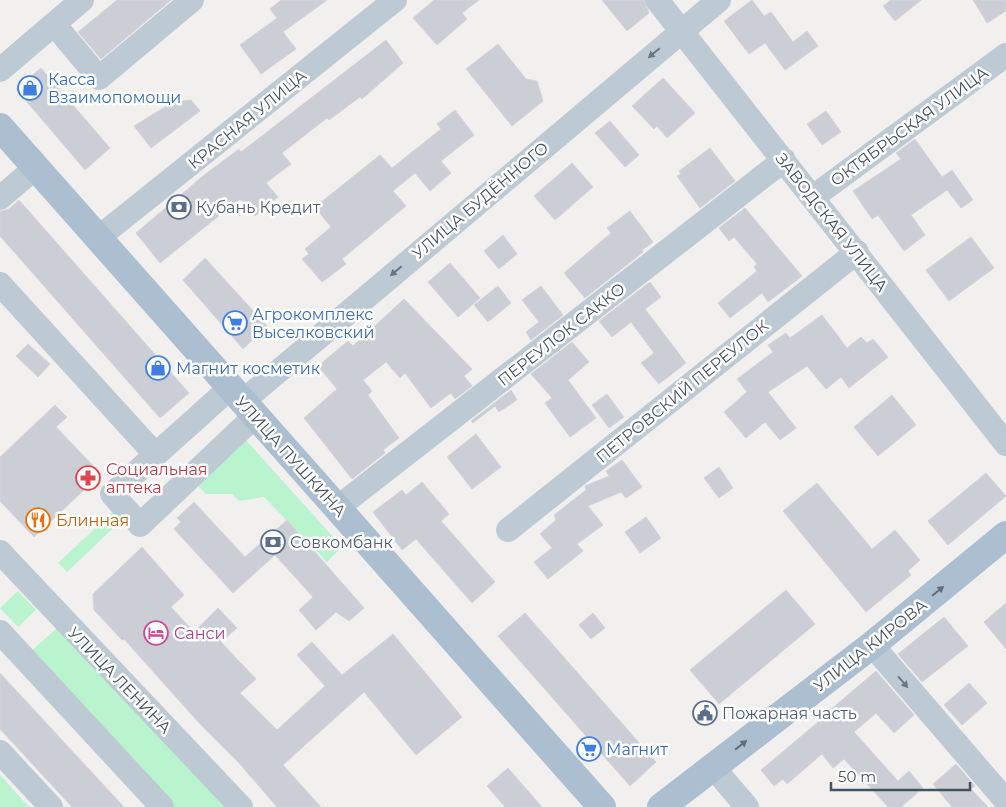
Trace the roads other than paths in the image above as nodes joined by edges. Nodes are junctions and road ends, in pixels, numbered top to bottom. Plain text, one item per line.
1 (82, 0) edge
2 (192, 0) edge
3 (396, 0) edge
4 (658, 0) edge
5 (719, 0) edge
6 (54, 24) junction
7 (680, 30) junction
8 (1006, 55) edge
9 (0, 70) edge
10 (0, 128) edge
11 (784, 160) junction
12 (35, 168) junction
13 (813, 197) junction
14 (0, 198) edge
15 (98, 238) junction
16 (857, 252) junction
17 (0, 284) edge
18 (242, 402) junction
19 (1006, 444) edge
20 (155, 454) junction
21 (337, 508) junction
22 (508, 530) dead end
23 (1006, 535) edge
24 (0, 552) edge
25 (0, 632) edge
26 (872, 645) junction
27 (0, 752) edge
28 (713, 767) junction
29 (1006, 801) edge
30 (51, 807) edge
31 (162, 807) edge
32 (241, 807) edge
33 (602, 807) edge
34 (661, 807) edge
35 (747, 807) edge

1 - 6 street
2 - 6 street
3 - 15 street, КРАСНАЯ УЛИЦА
4 - 7 street, ЗАВОДСКАЯ УЛИЦА
5 - 7 street, УЛИЦА БУДЁННОГО
6 - 9 street
7 - 11 street, ЗАВОДСКАЯ УЛИЦА
7 -> 18 street, УЛИЦА БУДЁННОГО
8 - 13 street, ОКТЯБРЬСКАЯ УЛИЦА
10 - 12 main road, УЛИЦА ПУШКИНА
11 - 13 street, ЗАВОДСКАЯ УЛИЦА
11 - 21 street, ПЕРЕУЛОК САККО
12 - 14 street
12 - 15 main road, УЛИЦА ПУШКИНА
13 - 16 street, ЗАВОДСКАЯ УЛИЦА
15 - 18 main road, УЛИЦА ПУШКИНА
16 - 19 street, ЗАВОДСКАЯ УЛИЦА
16 - 22 street, ПЕТРОВСКИЙ ПЕРЕУЛОК
17 - 20 street
18 - 20 street, УЛИЦА БУДЁННОГО
18 - 20 street, УЛИЦА БУДЁННОГО
18 - 21 main road, УЛИЦА ПУШКИНА
21 - 33 main road, УЛИЦА ПУШКИНА
26 -> 23 main road, УЛИЦА КИРОВА
24 - 32 street, УЛИЦА ЛЕНИНА
25 - 31 street
28 -> 26 main road, УЛИЦА КИРОВА
26 -> 29 street
27 - 30 street
28 - 34 main road, УЛИЦА КИРОВА
28 - 35 street

